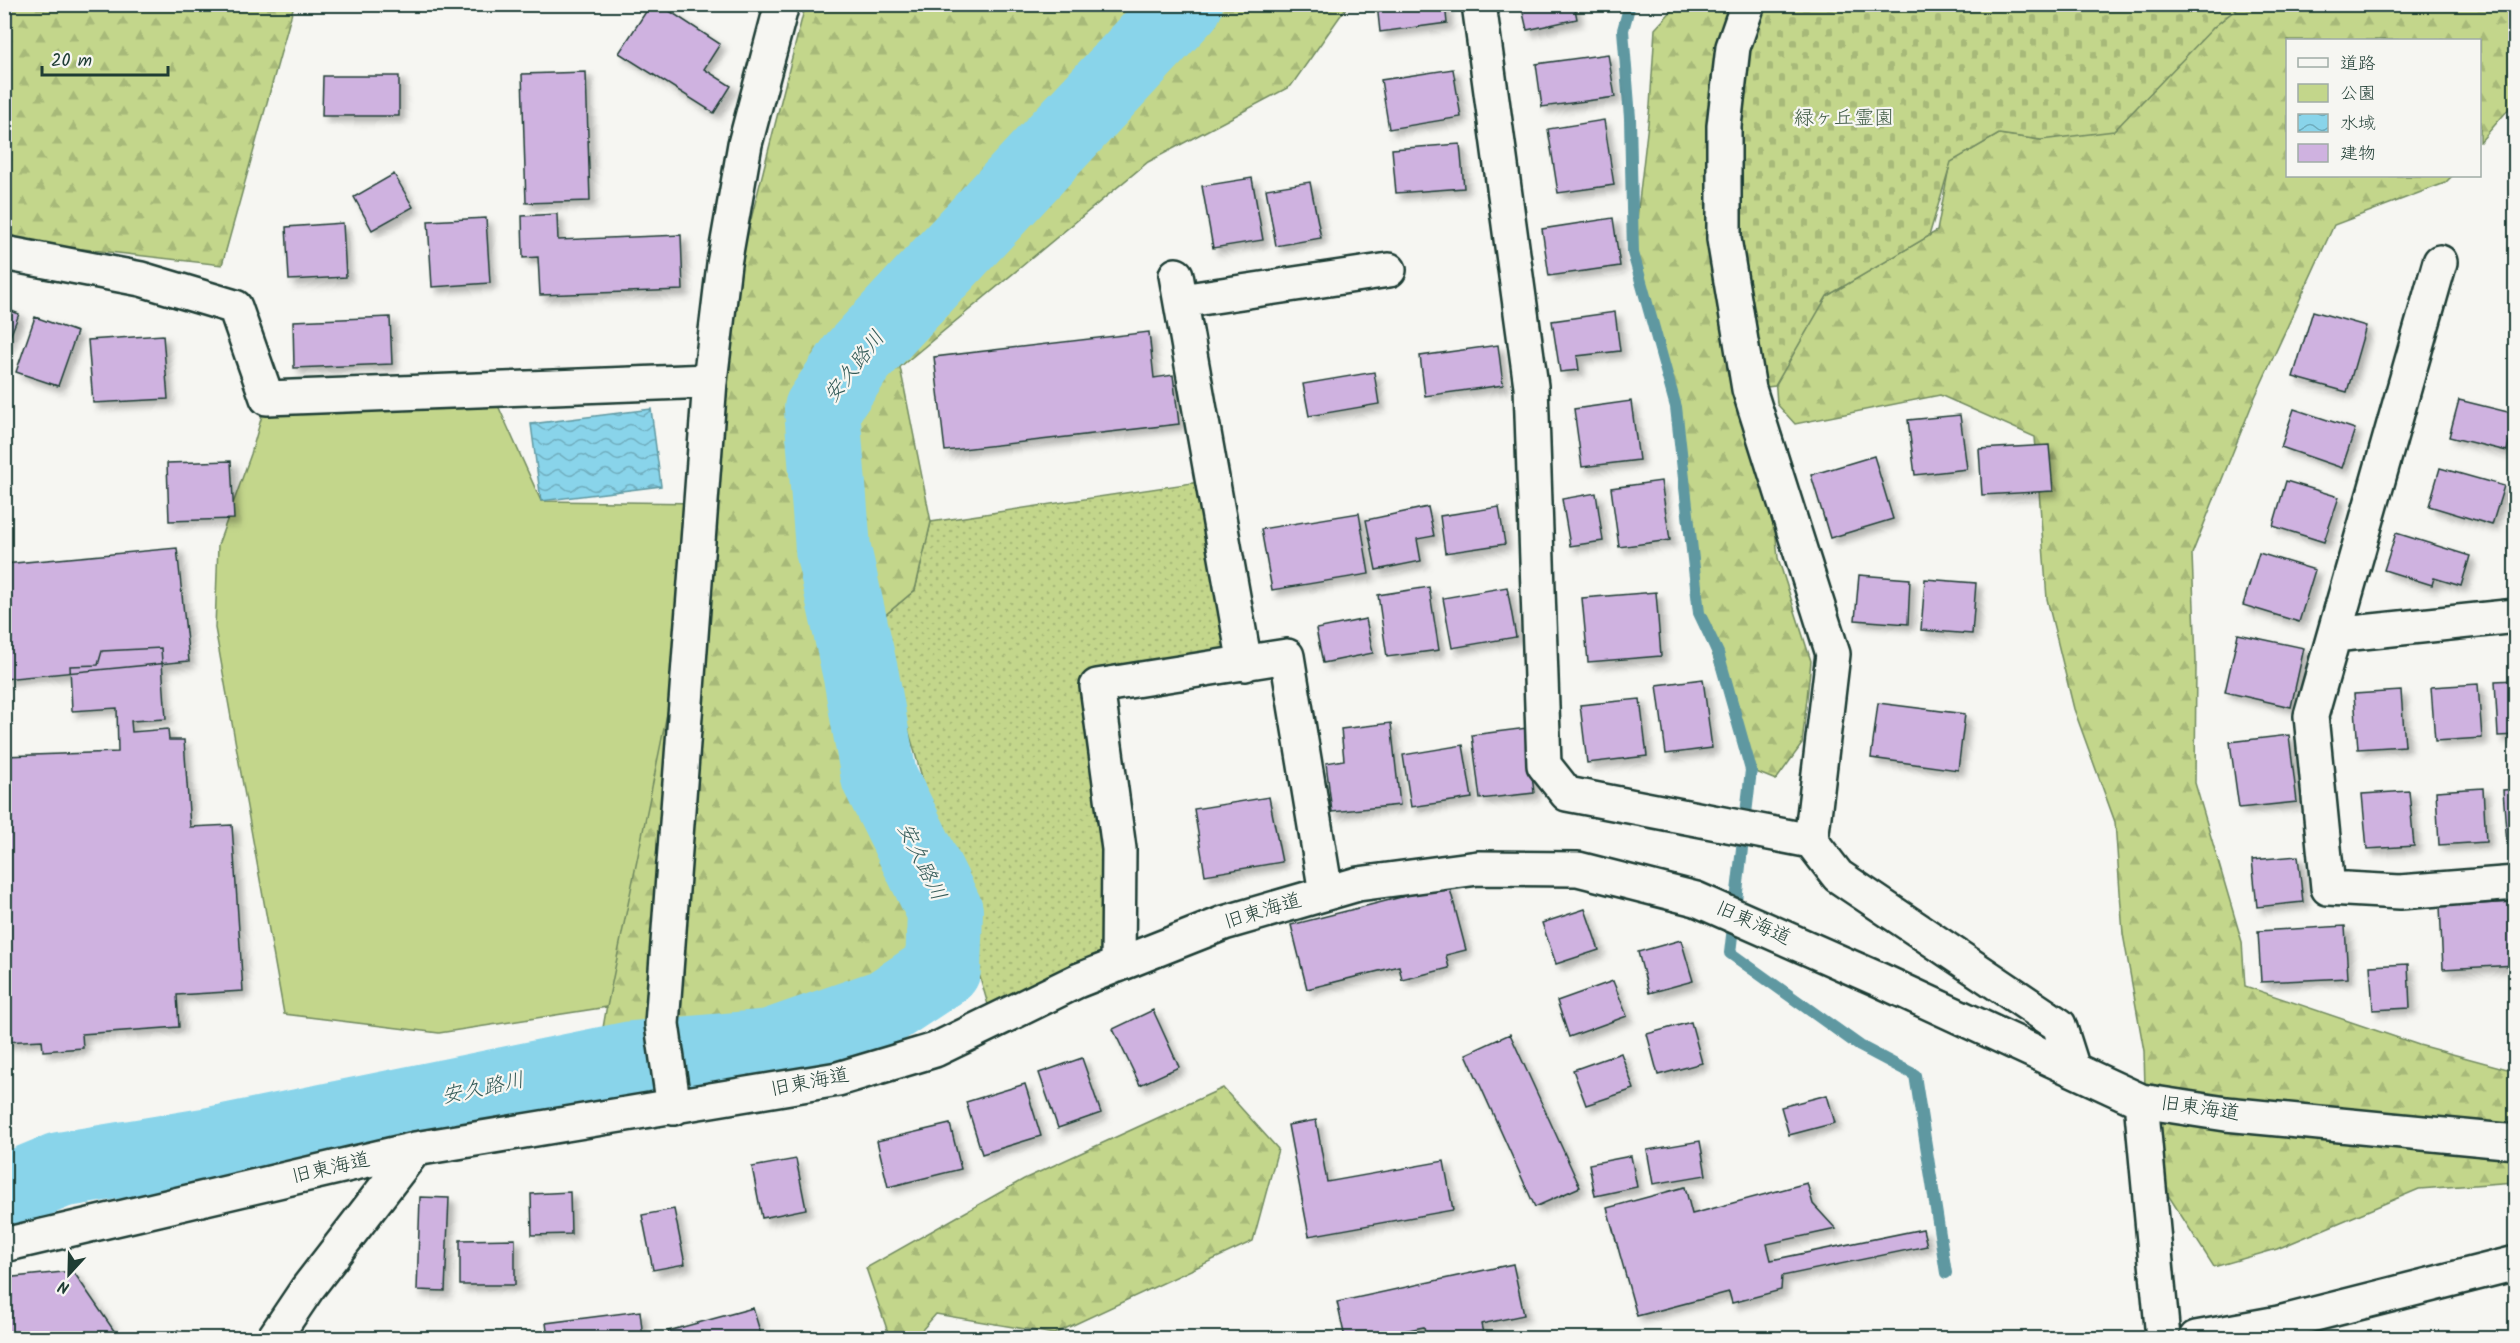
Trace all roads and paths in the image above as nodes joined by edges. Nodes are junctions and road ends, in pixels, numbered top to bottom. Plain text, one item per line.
1 (782, 4) edge
2 (1479, 4) edge
3 (1748, 4) edge
4 (4, 253) edge
5 (2440, 262) dead end
6 (1389, 270) dead end
7 (710, 381) junction
8 (2516, 616) edge
9 (2334, 635) junction
10 (1245, 664) junction
11 (1811, 842) junction
12 (2516, 883) edge
13 (1326, 893) junction
14 (1118, 965) junction
15 (2073, 1069) junction
16 (2141, 1101) junction
17 (674, 1108) junction
18 (2516, 1142) edge
19 (415, 1149) junction
20 (4, 1245) edge
21 (2516, 1263) edge
22 (2280, 1331) edge
23 (274, 1338) edge
24 (2163, 1338) edge
25 (2196, 1338) edge

1 - 7 street
2 - 11 street
3 - 11 street
4 - 7 street
5 - 9 street
6 - 10 street
7 - 17 street
8 - 9 street
9 - 12 street
10 - 13 street
10 - 14 street
11 - 15 street
13 - 14 street, 旧東海道
13 - 15 street, 旧東海道
14 - 17 street, 旧東海道
15 - 16 street, 旧東海道
16 - 18 street, 旧東海道
16 - 24 street
17 - 19 street, 旧東海道
19 - 20 street, 旧東海道
19 - 23 street
21 - 22 street
22 - 25 street

